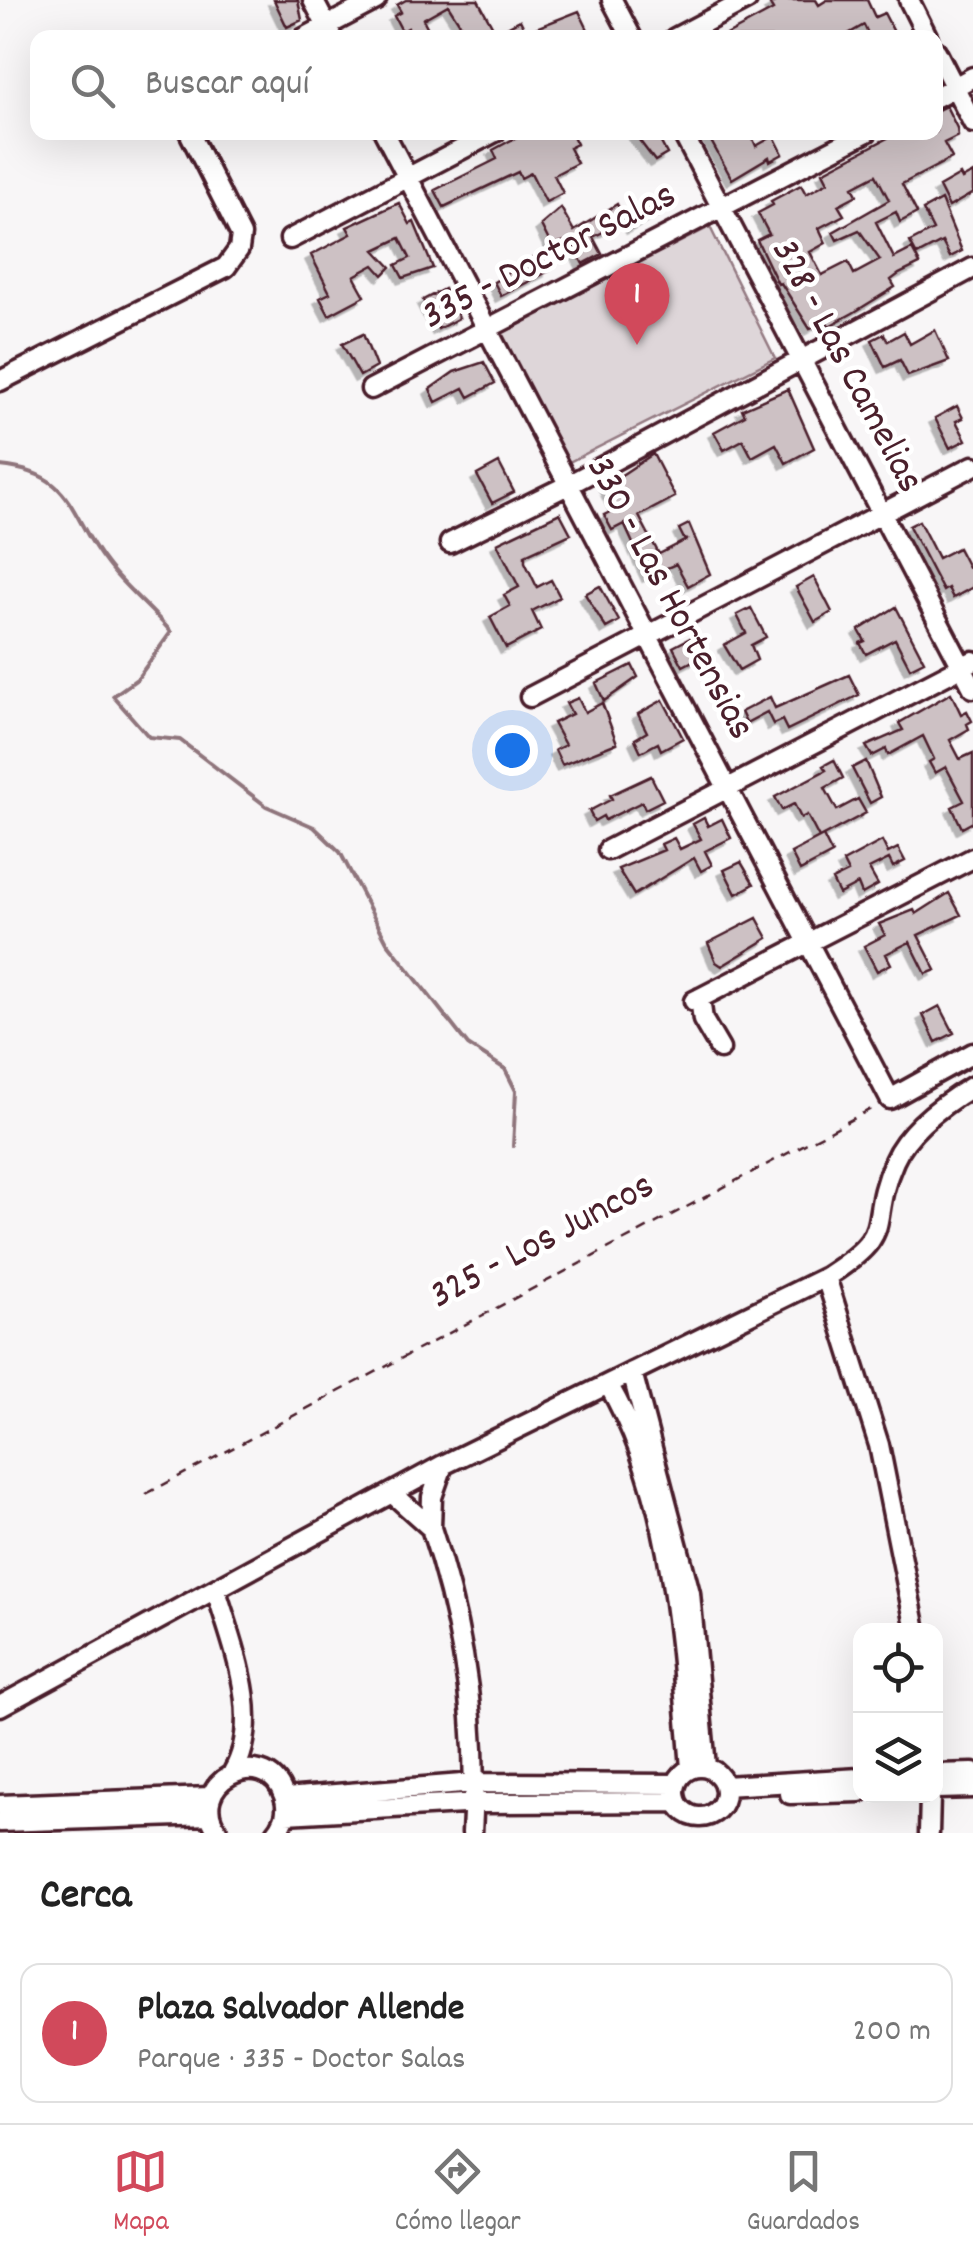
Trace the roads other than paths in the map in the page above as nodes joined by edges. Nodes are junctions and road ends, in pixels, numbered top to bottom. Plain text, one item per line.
1 (314, 0) edge
2 (376, 0) edge
3 (612, 0) edge
4 (746, 0) edge
5 (909, 0) edge
6 (329, 30) edge
7 (333, 30) edge
8 (628, 30) edge
9 (690, 30) edge
10 (924, 30) edge
11 (943, 65) edge
12 (973, 77) edge
13 (954, 87) junction
14 (943, 93) edge
15 (973, 123) edge
16 (194, 140) edge
17 (388, 140) edge
18 (480, 140) edge
19 (686, 140) edge
20 (851, 140) edge
21 (409, 178) junction
22 (722, 208) junction
23 (290, 239) dead end
24 (973, 268) edge
25 (488, 329) junction
26 (802, 361) junction
27 (0, 381) edge
28 (371, 389) dead end
29 (973, 466) edge
30 (568, 485) junction
31 (881, 513) junction
32 (450, 543) dead end
33 (648, 637) junction
34 (968, 664) edge
35 (973, 688) edge
36 (530, 696) dead end
37 (729, 789) junction
38 (608, 850) dead end
39 (973, 858) edge
40 (807, 941) junction
41 (720, 1049) dead end
42 (973, 1053) edge
43 (973, 1086) edge
44 (826, 1277) junction
45 (632, 1372) junction
46 (608, 1384) junction
47 (443, 1466) junction
48 (393, 1494) junction
49 (431, 1528) junction
50 (216, 1590) junction
51 (915, 1623) edge
52 (0, 1706) edge
53 (245, 1736) junction
54 (698, 1768) junction
55 (262, 1771) junction
56 (233, 1772) junction
57 (973, 1773) edge
58 (943, 1774) edge
59 (853, 1779) edge
60 (474, 1783) junction
61 (973, 1788) edge
62 (943, 1789) edge
63 (724, 1792) junction
64 (853, 1792) edge
65 (676, 1793) junction
66 (930, 1803) edge
67 (474, 1804) junction
68 (0, 1805) edge
69 (210, 1806) junction
70 (286, 1806) junction
71 (28, 1819) edge
72 (0, 1822) edge
73 (702, 1824) edge
74 (219, 1833) edge
75 (276, 1833) edge
76 (472, 1833) edge
77 (929, 1833) edge

1 - 6 street
2 - 7 street
3 - 8 street
4 - 9 street
5 - 10 street
11 - 13 street
12 - 13 street
13 - 14 street
13 - 15 street
16 - 27 street
17 - 21 street, 330 - Las Hortensias
18 - 21 street
19 - 22 street, 328 - Las Camelias
20 - 22 street, 335 - Doctor Salas
21 - 23 street
21 - 25 street, 330 - Las Hortensias
22 - 25 street, 335 - Doctor Salas
22 - 26 street, 328 - Las Camelias
24 - 26 street
25 - 28 street, 335 - Doctor Salas
25 - 30 street, 330 - Las Hortensias
26 - 30 street
26 - 31 street, 328 - Las Camelias
29 - 31 street
30 - 32 street
30 - 33 street, 330 - Las Hortensias
31 - 33 street
31 - 34 street, 328 - Las Camelias
33 - 36 street
33 - 37 street, 330 - Las Hortensias
34 - 35 street, 328 - Las Camelias
34 - 37 street
37 - 38 street
37 - 40 street, 330 - Las Hortensias
39 - 40 street
40 - 41 street
40 - 42 street, 330 - Las Hortensias
43 - 44 street
44 - 45 street
44 - 51 street
45 - 46 street
45 - 54 street
46 - 47 street
46 - 54 street
47 - 48 street
47 - 49 street
48 - 49 street
48 - 50 street
49 - 60 street
50 - 52 street
50 - 53 street
53 - 55 street
53 - 56 street
54 - 63 street
54 - 65 street
55 - 56 street
55 - 70 street
56 - 69 street
57 - 58 street
59 - 63 street
60 - 65 street
60 - 67 street
60 - 70 street
61 - 62 street
63 - 64 street
63 - 73 street
65 - 67 street
65 - 73 street
66 - 77 street
67 - 70 street
67 - 76 street
68 - 71 street
69 - 71 street
69 - 74 street
70 - 75 street
71 - 72 street

